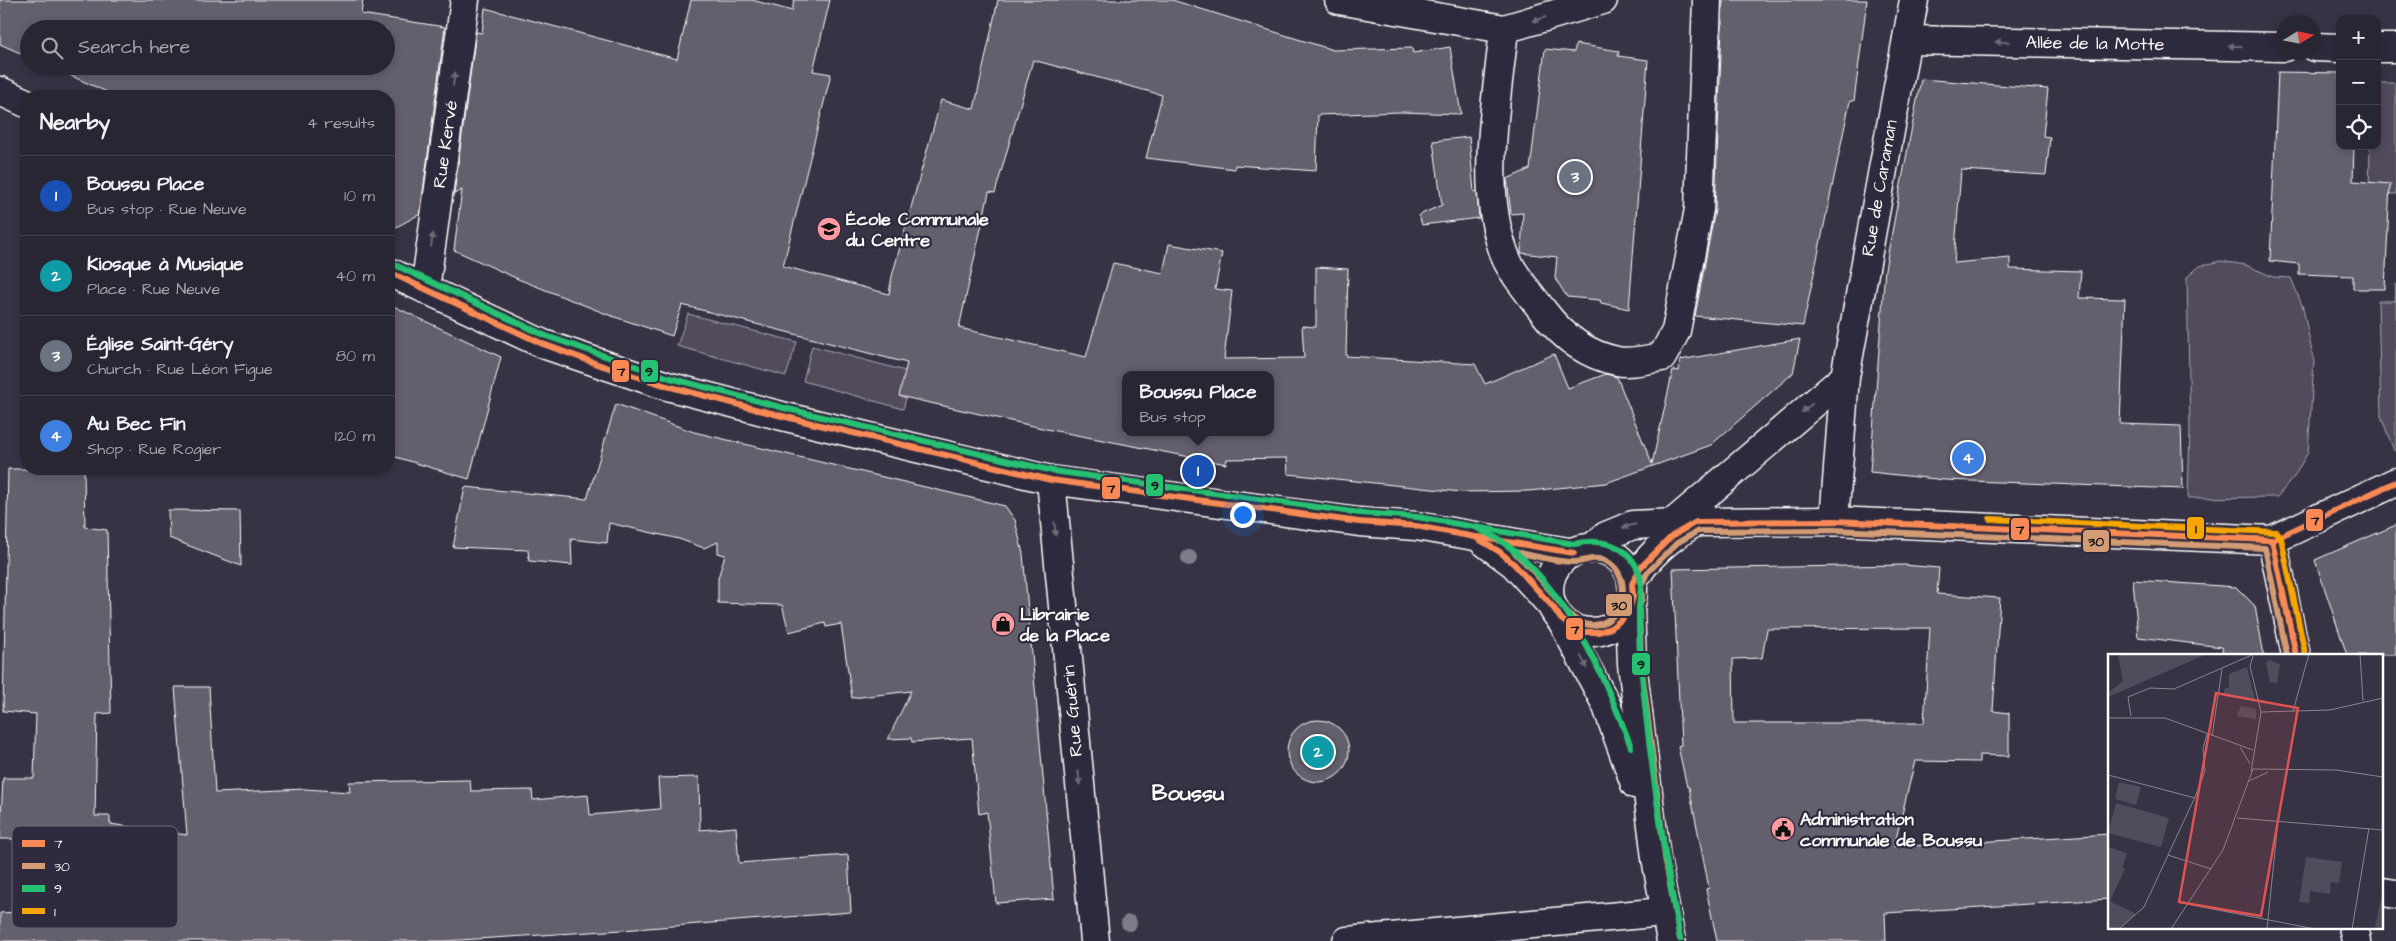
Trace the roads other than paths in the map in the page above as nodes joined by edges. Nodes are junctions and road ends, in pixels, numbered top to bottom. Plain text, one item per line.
1 (465, 0) edge
2 (1339, 0) edge
3 (1603, 0) edge
4 (1707, 0) edge
5 (1914, 0) edge
6 (1504, 29) junction
7 (1907, 40) junction
8 (2276, 47) edge
9 (2321, 47) edge
10 (2336, 48) edge
11 (2381, 48) edge
12 (2396, 48) edge
13 (0, 91) edge
14 (20, 101) edge
15 (395, 275) edge
16 (425, 289) junction
17 (1845, 377) junction
18 (1051, 480) junction
19 (2396, 482) edge
20 (1834, 521) junction
21 (1685, 522) junction
22 (1475, 537) junction
23 (2272, 540) junction
24 (1582, 551) junction
25 (1631, 596) junction
26 (1557, 613) junction
27 (2296, 654) edge
28 (1656, 858) junction
29 (1664, 912) junction
30 (2353, 928) edge
31 (1088, 940) edge
32 (1347, 941) edge
33 (1670, 941) edge
34 (2356, 941) edge

16 -> 1 street, Rue Kervé
2 - 6 street
3 -> 6 street
4 - 6 street
5 - 7 street, Rue de Caraman
8 -> 7 street, Allée de la Motte
7 - 17 street, Rue de Caraman
9 - 10 street
11 - 12 street
13 - 14 street
15 - 16 street
16 - 18 street
17 - 20 street, Rue de Caraman
17 -> 21 street
18 - 22 street
18 -> 31 street, Rue Guérin
19 - 23 street
20 - 21 street
20 - 23 street
21 -> 24 street
21 - 25 street
22 - 24 street
22 - 26 street
23 - 27 street
24 - 25 street
24 - 26 street
25 - 26 street
25 - 28 street
26 -> 28 street
28 - 29 street
29 - 32 street
29 - 33 street
30 - 34 street

